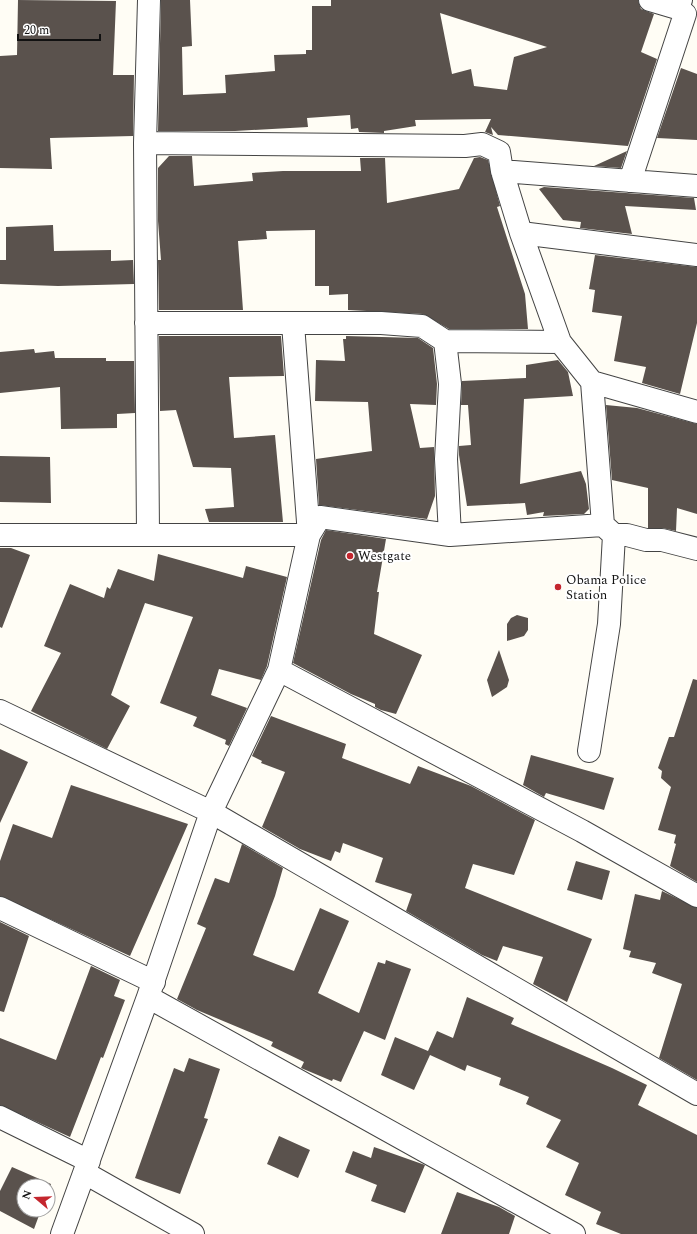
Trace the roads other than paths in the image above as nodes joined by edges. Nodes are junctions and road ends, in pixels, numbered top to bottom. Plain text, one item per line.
1 (149, 0) edge
2 (650, 0) edge
3 (685, 10) edge
4 (145, 143) junction
5 (502, 171) junction
6 (630, 181) junction
7 (697, 186) edge
8 (521, 233) junction
9 (697, 255) edge
10 (146, 323) junction
11 (293, 324) junction
12 (445, 341) junction
13 (560, 342) junction
14 (592, 382) junction
15 (697, 412) edge
16 (608, 530) junction
17 (148, 534) junction
18 (0, 535) edge
19 (309, 535) junction
20 (450, 535) junction
21 (697, 549) edge
22 (279, 670) junction
23 (0, 711) edge
24 (589, 751) dead end
25 (211, 812) junction
26 (697, 896) edge
27 (0, 908) edge
28 (151, 989) junction
29 (697, 1094) edge
30 (0, 1118) edge
31 (87, 1167) junction
32 (62, 1234) edge
33 (193, 1234) edge
34 (574, 1234) edge

1 - 4 street
2 - 3 street
3 - 6 street
4 - 5 street
4 - 10 street
5 - 6 street
5 - 8 street
6 - 7 street
8 - 9 street
8 - 13 street
10 - 11 street
10 - 17 street
11 - 12 street
11 - 19 street
12 - 13 street
12 - 20 street
13 - 14 street
14 - 15 street
14 - 16 street
16 - 20 street
16 - 21 street
16 - 24 street
17 - 18 street
17 - 19 street
19 - 20 street
19 - 22 street
22 - 25 street
22 - 26 street
23 - 25 street
25 - 28 street
25 - 29 street
27 - 28 street
28 - 31 street
28 - 34 street
30 - 31 street
31 - 32 street
31 - 33 street

